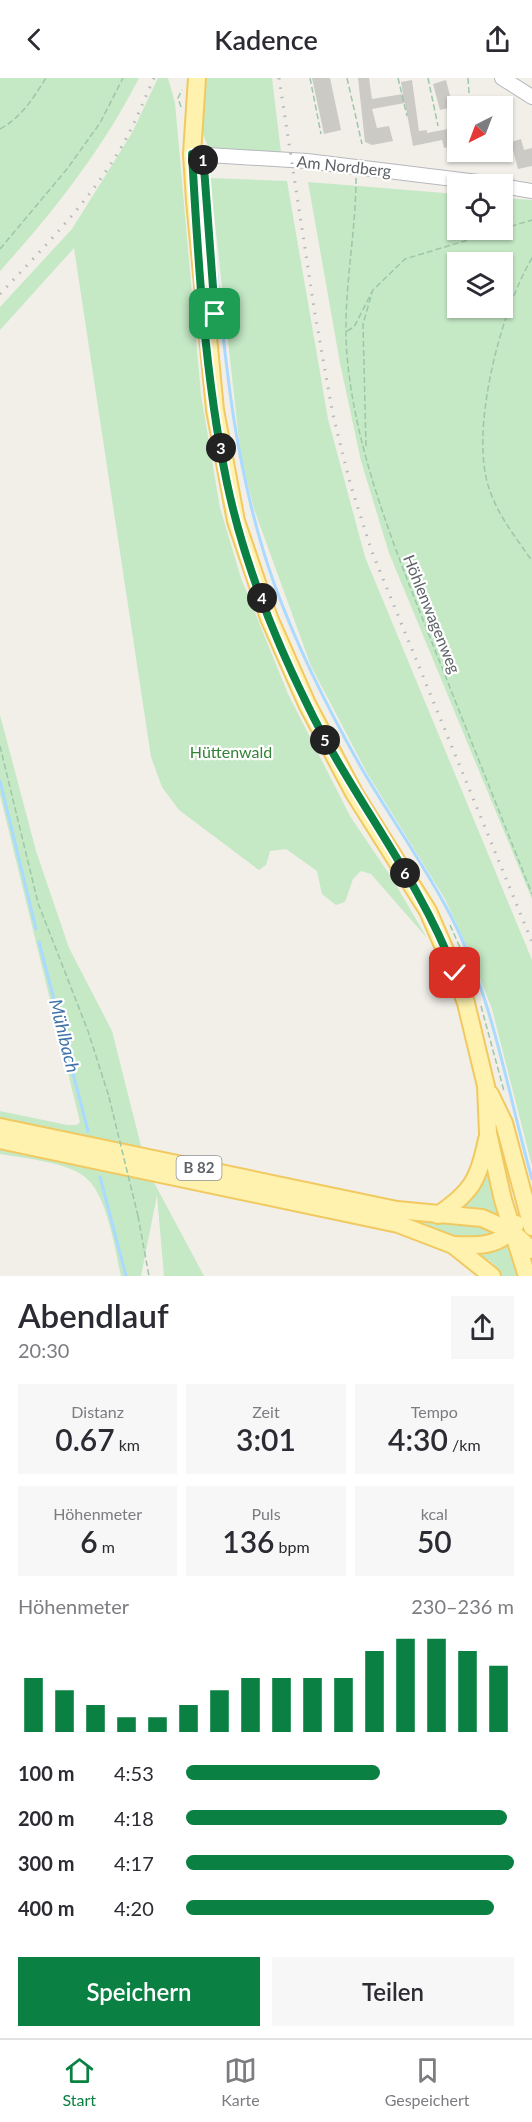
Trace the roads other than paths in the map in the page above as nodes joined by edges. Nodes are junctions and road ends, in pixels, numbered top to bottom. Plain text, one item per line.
1 (197, 78) edge
2 (502, 78) edge
3 (532, 97) edge
4 (192, 154) junction
5 (447, 178) edge
6 (513, 188) edge
7 (532, 191) edge
8 (486, 1086) junction
9 (0, 1127) edge
10 (488, 1133) junction
11 (0, 1140) edge
12 (523, 1198) junction
13 (438, 1215) junction
14 (532, 1227) edge
15 (512, 1231) junction
16 (453, 1245) junction
17 (532, 1250) edge
18 (492, 1276) edge
19 (527, 1276) edge

1 - 4 main road
2 - 3 street
4 - 5 street, Am Nordberg
4 - 8 main road
6 - 7 street
8 - 10 main road
8 - 12 main road
9 - 13 main road, B 82
10 - 13 main road
10 - 15 main road
11 - 16 main road, B 82
12 - 14 main road
12 - 15 main road
13 - 15 main road, B 82
15 - 16 main road, B 82
15 - 17 main road, B 82
15 - 19 main road
16 - 18 main road, B 82

